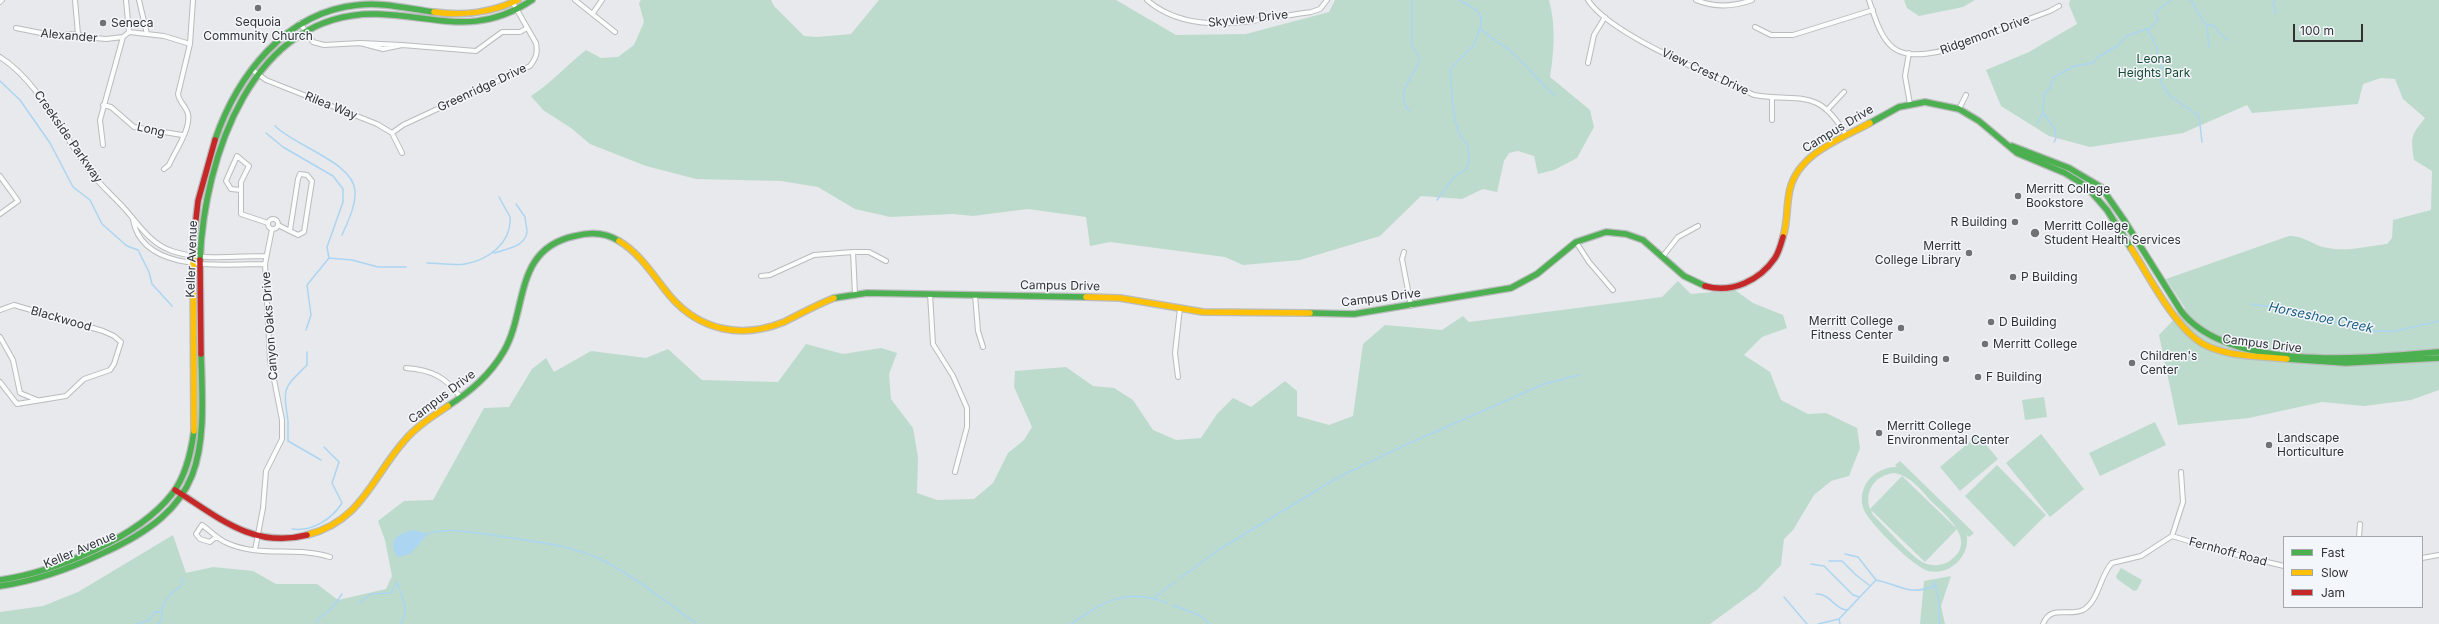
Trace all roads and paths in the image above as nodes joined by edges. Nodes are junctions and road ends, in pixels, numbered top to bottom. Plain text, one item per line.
1 (75, 0) edge
2 (126, 0) edge
3 (139, 0) edge
4 (192, 0) edge
5 (532, 0) edge
6 (575, 0) edge
7 (602, 0) edge
8 (1146, 0) edge
9 (1327, 0) edge
10 (1588, 0) edge
11 (1696, 0) edge
12 (1752, 0) edge
13 (1869, 0) edge
14 (515, 2) edge
15 (2059, 6) dead end
16 (1873, 10) junction
17 (517, 11) junction
18 (593, 13) junction
19 (1605, 17) junction
20 (300, 23) junction
21 (1755, 27) dead end
22 (16, 28) dead end
23 (527, 28) junction
24 (304, 31) junction
25 (129, 32) junction
26 (614, 32) dead end
27 (78, 34) junction
28 (147, 34) junction
29 (123, 37) junction
30 (360, 43) junction
31 (190, 44) junction
32 (402, 45) junction
33 (1909, 53) junction
34 (0, 57) edge
35 (1588, 63) dead end
36 (251, 69) junction
37 (257, 74) junction
38 (1844, 92) dead end
39 (1966, 95) dead end
40 (1772, 98) junction
41 (1910, 104) junction
42 (103, 105) junction
43 (1828, 109) junction
44 (1959, 109) junction
45 (1772, 120) dead end
46 (392, 133) junction
47 (1846, 135) junction
48 (182, 136) junction
49 (2007, 144) junction
50 (102, 145) dead end
51 (402, 153) dead end
52 (164, 169) dead end
53 (0, 176) edge
54 (241, 190) junction
55 (0, 214) edge
56 (133, 220) junction
57 (268, 222) junction
58 (278, 225) junction
59 (1698, 226) dead end
60 (272, 229) junction
61 (290, 230) junction
62 (1576, 242) junction
63 (853, 252) junction
64 (1404, 252) dead end
65 (192, 256) junction
66 (201, 256) junction
67 (236, 256) junction
68 (266, 256) junction
69 (1663, 256) junction
70 (886, 261) dead end
71 (192, 263) junction
72 (201, 263) junction
73 (236, 263) junction
74 (265, 264) junction
75 (761, 276) dead end
76 (1613, 290) dead end
77 (855, 294) junction
78 (930, 294) junction
79 (975, 295) junction
80 (1411, 306) junction
81 (1180, 308) junction
82 (0, 310) edge
83 (0, 337) edge
84 (983, 347) dead end
85 (2439, 352) edge
86 (2439, 358) edge
87 (406, 368) dead end
88 (1178, 377) dead end
89 (0, 382) edge
90 (461, 399) junction
91 (38, 401) junction
92 (955, 472) dead end
93 (2181, 472) dead end
94 (175, 490) junction
95 (183, 494) junction
96 (2360, 524) dead end
97 (2172, 536) junction
98 (2359, 536) edge
99 (216, 537) junction
100 (259, 537) junction
101 (255, 550) junction
102 (2439, 555) edge
103 (330, 557) dead end
104 (2423, 558) edge
105 (2283, 566) edge
106 (0, 580) edge
107 (0, 586) edge
108 (2043, 624) edge

1 - 27 street
2 - 25 street
3 - 28 street
4 - 31 street
5 - 17 street, Keller Avenue
6 - 18 street
7 - 18 street
8 - 9 street, Skyview Drive
10 - 19 street, View Crest Drive
11 - 12 street
13 - 16 street, Ridgemont Drive
14 - 17 street, Greenridge Drive
14 - 20 street, Keller Avenue
15 - 33 street, Ridgemont Drive
16 - 21 street
16 - 33 street, Ridgemont Drive
17 - 23 street, Greenridge Drive
17 - 24 street, Keller Avenue
18 - 26 street
19 - 35 street
19 - 40 street, View Crest Drive
20 - 24 street
20 - 36 street, Keller Avenue
22 - 27 street, Alexander
23 - 32 street
23 - 46 street, Greenridge Drive
24 - 30 street
24 - 37 street, Keller Avenue
25 - 28 street
25 - 29 street
27 - 29 street, Alexander
28 - 31 street
29 - 42 street
30 - 32 street
30 - 32 street
31 - 48 street
33 - 41 street
34 - 56 street, Creekside Parkway
36 - 37 street, Rilea Way
36 - 65 street, Keller Avenue
37 - 46 street, Rilea Way
37 - 66 street, Keller Avenue
38 - 43 street
39 - 44 street
40 - 43 street, View Crest Drive
40 - 45 street
41 - 44 street, Campus Drive
41 - 47 street, Campus Drive
42 - 48 street, Long
42 - 50 street
43 - 47 street, View Crest Drive
44 - 49 street, Campus Drive
46 - 51 street
47 - 69 street, Campus Drive
48 - 52 street
49 - 85 street, Campus Drive
49 - 86 street, Campus Drive
53 - 55 street
54 - 54 street
54 - 57 street
56 - 65 street, Creekside Parkway
56 - 71 street, Creekside Parkway
57 - 58 street
57 - 60 street
58 - 60 street
58 - 61 street
59 - 69 street
60 - 68 street, Canyon Oaks Drive
61 - 61 street
62 - 69 street, Campus Drive
62 - 76 street
62 - 80 street, Campus Drive
63 - 70 street
63 - 75 street
63 - 77 street
64 - 80 street
65 - 66 street, Canyon Oaks Drive
65 - 71 street, Keller Avenue
66 - 67 street, Canyon Oaks Drive
66 - 72 street, Keller Avenue
67 - 68 street, Canyon Oaks Drive
67 - 73 street
68 - 74 street, Canyon Oaks Drive
71 - 72 street, Canyon Oaks Drive
71 - 94 street, Keller Avenue
72 - 73 street, Canyon Oaks Drive
72 - 95 street, Keller Avenue
73 - 74 street, Canyon Oaks Drive
74 - 100 street, Canyon Oaks Drive
77 - 78 street, Campus Drive
77 - 90 street, Campus Drive
78 - 79 street, Campus Drive
78 - 92 street
79 - 81 street, Campus Drive
79 - 84 street
80 - 81 street, Campus Drive
81 - 88 street
82 - 91 street, Blackwood
83 - 91 street
87 - 90 street
89 - 91 street
90 - 100 street, Campus Drive
93 - 97 street
94 - 95 street, Campus Drive
94 - 106 street, Keller Avenue
95 - 100 street, Campus Drive
95 - 107 street, Keller Avenue
96 - 98 street
97 - 105 street, Fernhoff Road
97 - 108 street
99 - 99 street
99 - 101 street
100 - 101 street, Canyon Oaks Drive
101 - 103 street
102 - 104 street

